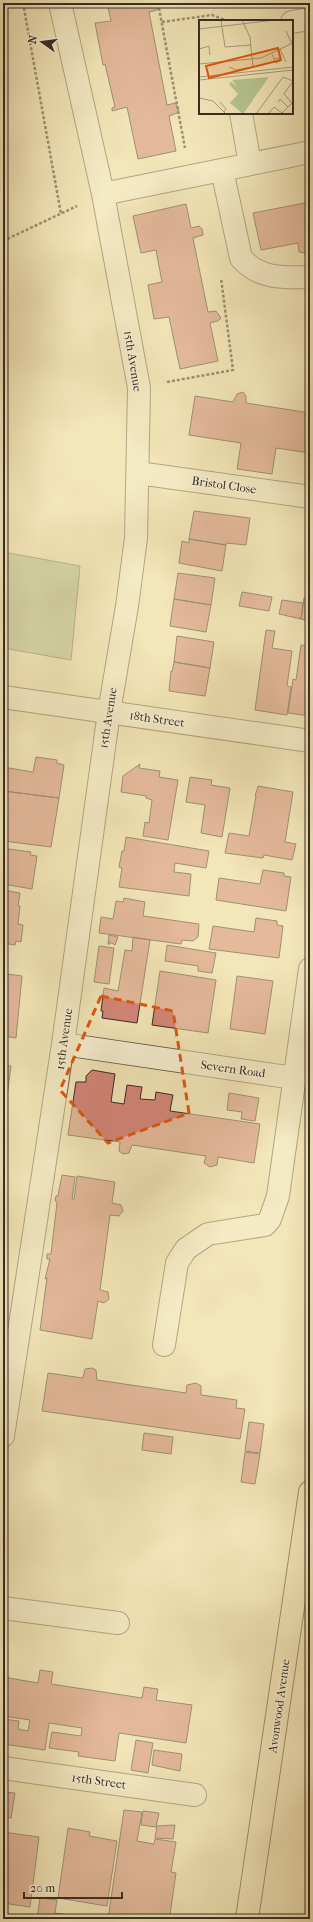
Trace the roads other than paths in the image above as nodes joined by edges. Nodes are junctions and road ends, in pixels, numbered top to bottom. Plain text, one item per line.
1 (60, 3) edge
2 (310, 19) edge
3 (293, 22) edge
4 (241, 114) edge
5 (310, 152) edge
6 (250, 164) junction
7 (222, 170) junction
8 (103, 194) junction
9 (310, 277) edge
10 (138, 473) junction
11 (310, 497) edge
12 (3, 697) edge
13 (109, 712) junction
14 (310, 741) edge
15 (310, 969) edge
16 (63, 1044) junction
17 (294, 1078) junction
18 (164, 1345) dead end
19 (3, 1436) edge
20 (310, 1492) edge
21 (3, 1608) edge
22 (118, 1623) dead end
23 (3, 1768) edge
24 (195, 1795) dead end
25 (247, 1919) edge

1 - 8 street, 15th Avenue
2 - 3 street
4 - 6 street
5 - 6 street
6 - 7 street
7 - 8 street
7 - 9 street
8 - 10 street, 15th Avenue
10 - 11 street, Bristol Close
10 - 13 street, 15th Avenue
12 - 13 street, 18th Street
13 - 14 street, 18th Street
13 - 16 street, 15th Avenue
15 - 17 street
16 - 17 street, Severn Road
16 - 19 street, 15th Avenue
17 - 18 street
20 - 25 main road, Avonwood Avenue
21 - 22 street
23 - 24 street, 15th Street

